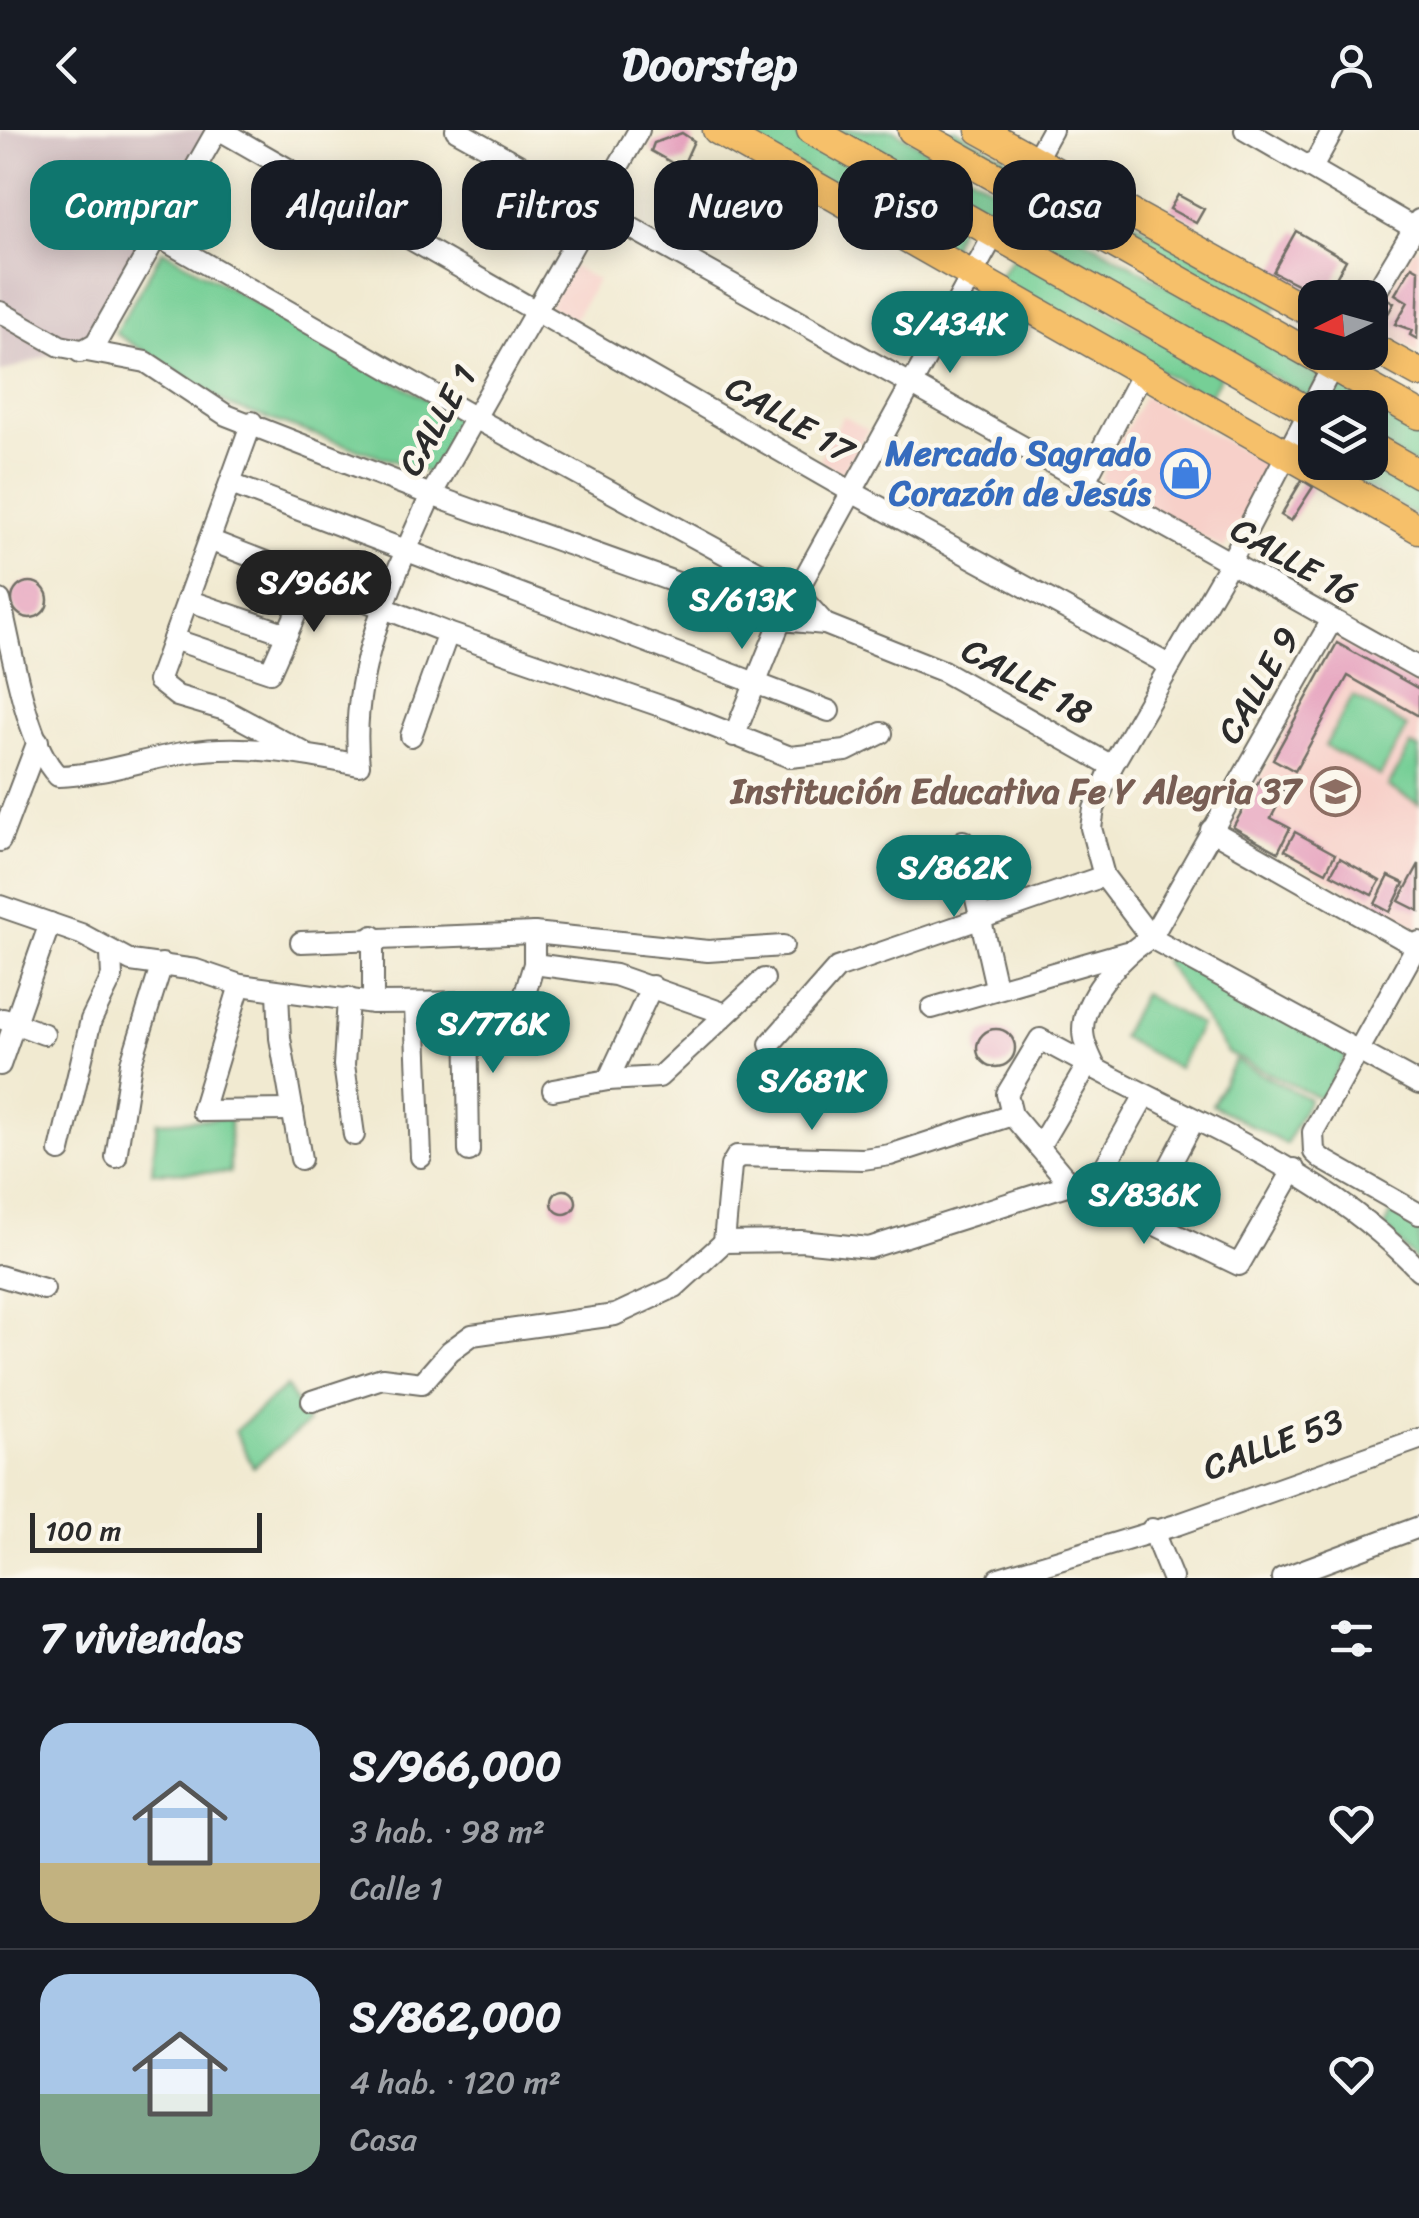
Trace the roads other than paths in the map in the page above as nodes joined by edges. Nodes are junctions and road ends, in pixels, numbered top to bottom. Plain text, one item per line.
1 (219, 130) edge
2 (456, 130) edge
3 (639, 130) edge
4 (717, 130) edge
5 (811, 130) edge
6 (912, 130) edge
7 (980, 130) edge
8 (1052, 130) edge
9 (1245, 130) edge
10 (1334, 130) edge
11 (201, 160) edge
12 (510, 160) edge
13 (623, 160) edge
14 (1033, 160) edge
15 (1036, 160) edge
16 (1312, 168) junction
17 (993, 176) edge
18 (1136, 217) edge
19 (1417, 224) edge
20 (634, 229) edge
21 (993, 231) edge
22 (993, 239) edge
23 (149, 250) edge
24 (181, 250) edge
25 (573, 250) edge
26 (1026, 250) edge
27 (1130, 250) edge
28 (973, 276) junction
29 (1383, 280) edge
30 (1298, 306) edge
31 (539, 310) junction
32 (0, 312) edge
33 (1298, 340) edge
34 (80, 352) junction
35 (1388, 356) edge
36 (1351, 370) edge
37 (1142, 373) junction
38 (1419, 373) edge
39 (914, 384) junction
40 (1298, 405) edge
41 (1419, 415) edge
42 (475, 418) junction
43 (252, 422) junction
44 (1298, 439) edge
45 (1288, 456) junction
46 (1388, 456) edge
47 (1419, 474) edge
48 (1085, 481) junction
49 (232, 484) junction
50 (852, 492) junction
51 (431, 495) junction
52 (1419, 529) edge
53 (209, 540) junction
54 (407, 549) junction
55 (1231, 561) junction
56 (312, 577) junction
57 (797, 592) junction
58 (0, 600) edge
59 (187, 600) junction
60 (386, 606) junction
61 (781, 620) junction
62 (1332, 620) junction
63 (825, 624) junction
64 (287, 634) junction
65 (448, 634) junction
66 (173, 639) junction
67 (1169, 664) junction
68 (1419, 668) edge
69 (758, 681) junction
70 (830, 711) dead end
71 (882, 733) dead end
72 (411, 736) dead end
73 (734, 736) junction
74 (38, 741) junction
75 (307, 754) junction
76 (1112, 766) junction
77 (1211, 830) junction
78 (0, 841) edge
79 (963, 841) dead end
80 (1104, 876) junction
81 (0, 906) edge
82 (980, 920) junction
83 (50, 923) junction
84 (534, 932) junction
85 (373, 936) junction
86 (1150, 938) junction
87 (302, 942) dead end
88 (1418, 945) edge
89 (784, 946) dead end
90 (1126, 952) junction
91 (111, 954) junction
92 (162, 964) junction
93 (534, 964) junction
94 (764, 979) dead end
95 (240, 986) junction
96 (652, 986) junction
97 (996, 987) junction
98 (278, 992) junction
99 (348, 998) junction
100 (373, 1003) junction
101 (467, 1003) junction
102 (415, 1006) junction
103 (932, 1008) dead end
104 (726, 1014) junction
105 (7, 1020) edge
106 (44, 1034) dead end
107 (770, 1044) dead end
108 (1356, 1051) junction
109 (0, 1065) edge
110 (1092, 1067) junction
111 (608, 1080) junction
112 (1419, 1084) edge
113 (553, 1090) dead end
114 (1145, 1095) junction
115 (293, 1110) junction
116 (1012, 1114) junction
117 (1194, 1120) junction
118 (354, 1135) dead end
119 (1039, 1147) junction
120 (469, 1151) dead end
121 (60, 1152) dead end
122 (422, 1156) dead end
123 (116, 1157) dead end
124 (301, 1159) dead end
125 (1294, 1168) junction
126 (1070, 1184) junction
127 (1090, 1193) junction
128 (1419, 1214) edge
129 (1142, 1218) junction
130 (724, 1242) junction
131 (1419, 1270) edge
132 (0, 1276) edge
133 (44, 1288) dead end
134 (312, 1402) dead end
135 (1419, 1426) edge
136 (1419, 1439) edge
137 (1419, 1527) edge
138 (1152, 1529) junction
139 (999, 1578) edge
140 (1172, 1578) edge
141 (1282, 1578) edge

1 - 11 street
1 - 31 street, CALLE 17
2 - 12 street, CALLE 16
3 - 13 street, CALLE 1
4 - 28 main road
5 - 21 main road
6 - 17 main road
7 - 14 main road
8 - 15 street
9 - 16 street
10 - 16 street
16 - 19 street
18 - 30 main road
19 - 29 street
20 - 39 street, CALLE 16
22 - 28 street
23 - 34 street
24 - 42 street, CALLE 18
25 - 31 street, CALLE 1
26 - 40 main road
27 - 33 main road
28 - 37 main road
28 - 39 street
31 - 42 street, CALLE 1
31 - 50 street, CALLE 17
32 - 34 street
34 - 43 street
35 - 38 main road
36 - 41 main road
37 - 45 main road
37 - 48 street
39 - 48 street, CALLE 16
39 - 50 street
42 - 51 street, CALLE 1
42 - 57 street, CALLE 18
43 - 49 street
43 - 51 street
44 - 45 street
45 - 52 main road
45 - 55 street
46 - 47 main road
48 - 55 street, CALLE 16
49 - 53 street
49 - 54 street
50 - 57 street
50 - 67 street, CALLE 17
51 - 54 street, CALLE 1
51 - 61 street
53 - 56 street
53 - 59 street
54 - 60 street, CALLE 1
54 - 69 street
55 - 62 street, CALLE 16
55 - 67 street
56 - 60 street
56 - 64 street
57 - 61 street
57 - 63 street, CALLE 18
58 - 74 street
59 - 64 street
59 - 66 street
60 - 65 street
60 - 75 street, CALLE 1
61 - 63 street
61 - 69 street
62 - 68 street, CALLE 16
62 - 77 street, CALLE 9
63 - 76 street, CALLE 18
64 - 66 street
65 - 72 street
65 - 73 street
66 - 75 street
67 - 76 street
69 - 70 street
69 - 73 street
71 - 73 street
74 - 75 street
74 - 78 street
76 - 80 street, CALLE 18
77 - 86 street, CALLE 9
77 - 88 street
79 - 82 street
80 - 82 street
80 - 86 street, CALLE 18
81 - 83 street
82 - 97 street
82 - 107 street
83 - 91 street
83 - 105 street
84 - 85 street
84 - 89 street
84 - 93 street
85 - 87 street
85 - 100 street
86 - 90 street
86 - 108 street, CALLE 18
88 - 108 street
90 - 97 street
90 - 110 street
91 - 92 street
91 - 121 street
92 - 95 street
92 - 123 street
93 - 96 street
93 - 101 street
94 - 104 street
95 - 98 street
95 - 115 street
96 - 104 street
96 - 111 street
97 - 103 street
98 - 99 street
98 - 115 street
99 - 100 street
99 - 118 street
100 - 102 street
101 - 102 street
101 - 120 street
102 - 122 street
104 - 111 street
105 - 106 street
105 - 109 street
108 - 112 street, CALLE 18
108 - 128 street
110 - 114 street
110 - 116 street
110 - 119 street
111 - 113 street
114 - 117 street
114 - 127 street
115 - 124 street
116 - 119 street
116 - 130 street
117 - 125 street
117 - 129 street
119 - 126 street
125 - 129 street
125 - 131 street
126 - 127 street
126 - 130 street
127 - 129 street
130 - 134 street
132 - 133 street
135 - 138 street, CALLE 53
136 - 138 street, CALLE 53
137 - 141 street
138 - 139 street, CALLE 53
138 - 140 street

